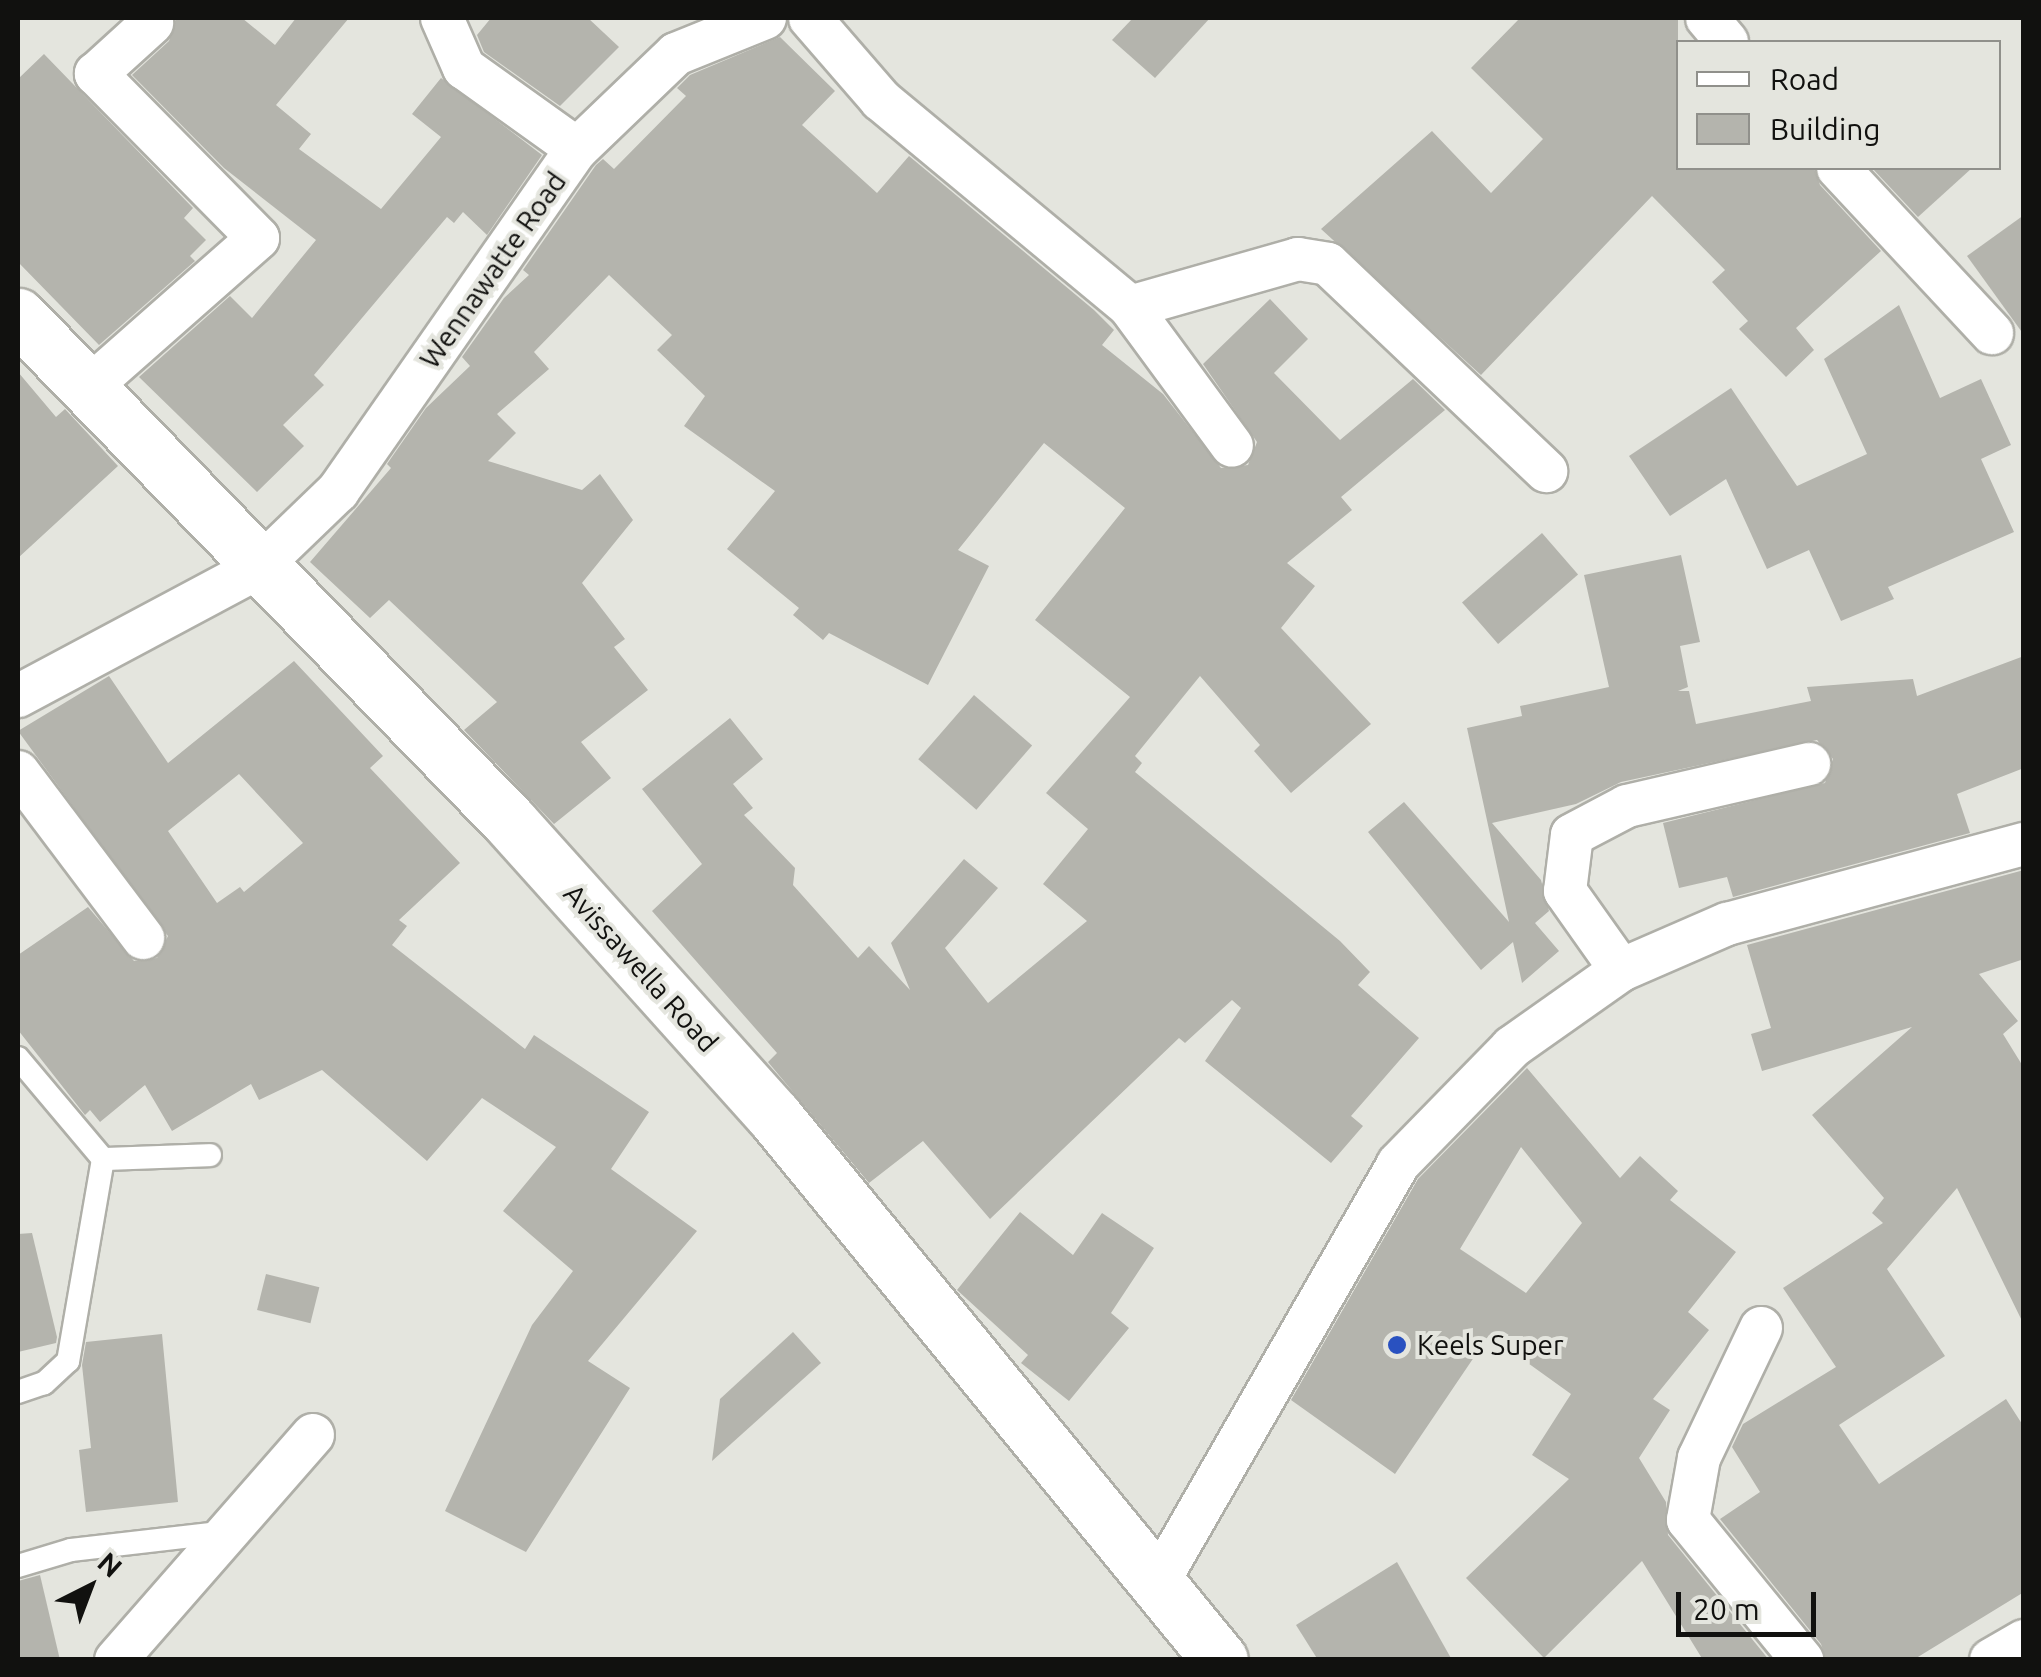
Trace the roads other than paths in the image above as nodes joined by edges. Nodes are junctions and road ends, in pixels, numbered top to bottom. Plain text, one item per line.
1 (442, 18) edge
2 (766, 18) edge
3 (810, 18) edge
4 (1707, 18) edge
5 (152, 23) dead end
6 (1725, 40) edge
7 (578, 149) junction
8 (1840, 170) edge
9 (1130, 307) junction
10 (18, 316) edge
11 (1992, 333) dead end
12 (88, 389) junction
13 (1232, 446) dead end
14 (1546, 471) dead end
15 (258, 568) junction
16 (22, 686) edge
17 (1809, 764) dead end
18 (18, 772) edge
19 (2024, 844) edge
20 (143, 938) dead end
21 (1620, 970) junction
22 (18, 1058) edge
23 (210, 1155) dead end
24 (104, 1160) junction
25 (1762, 1328) dead end
26 (18, 1392) edge
27 (314, 1435) dead end
28 (226, 1532) junction
29 (18, 1566) edge
30 (1158, 1582) junction
31 (2024, 1641) edge
32 (116, 1660) edge
33 (1220, 1660) edge
34 (1802, 1660) edge
35 (1991, 1660) edge

1 - 7 street
2 - 7 street, Wennawatte Road
3 - 9 street
4 - 6 street
5 - 12 street
7 - 15 street, Wennawatte Road
8 - 11 street
9 - 13 street
9 - 14 street
10 - 12 main road, Avissawella Road
12 - 15 main road, Avissawella Road
15 - 16 street, Wennawatte Road
15 - 30 main road, Avissawella Road
17 - 21 street
18 - 20 street
19 - 21 street
21 - 30 street
22 - 24 lane
23 - 24 lane
24 - 26 lane
25 - 34 street
27 - 28 street
28 - 29 lane
28 - 32 street
30 - 33 main road, Avissawella Road
31 - 35 street

